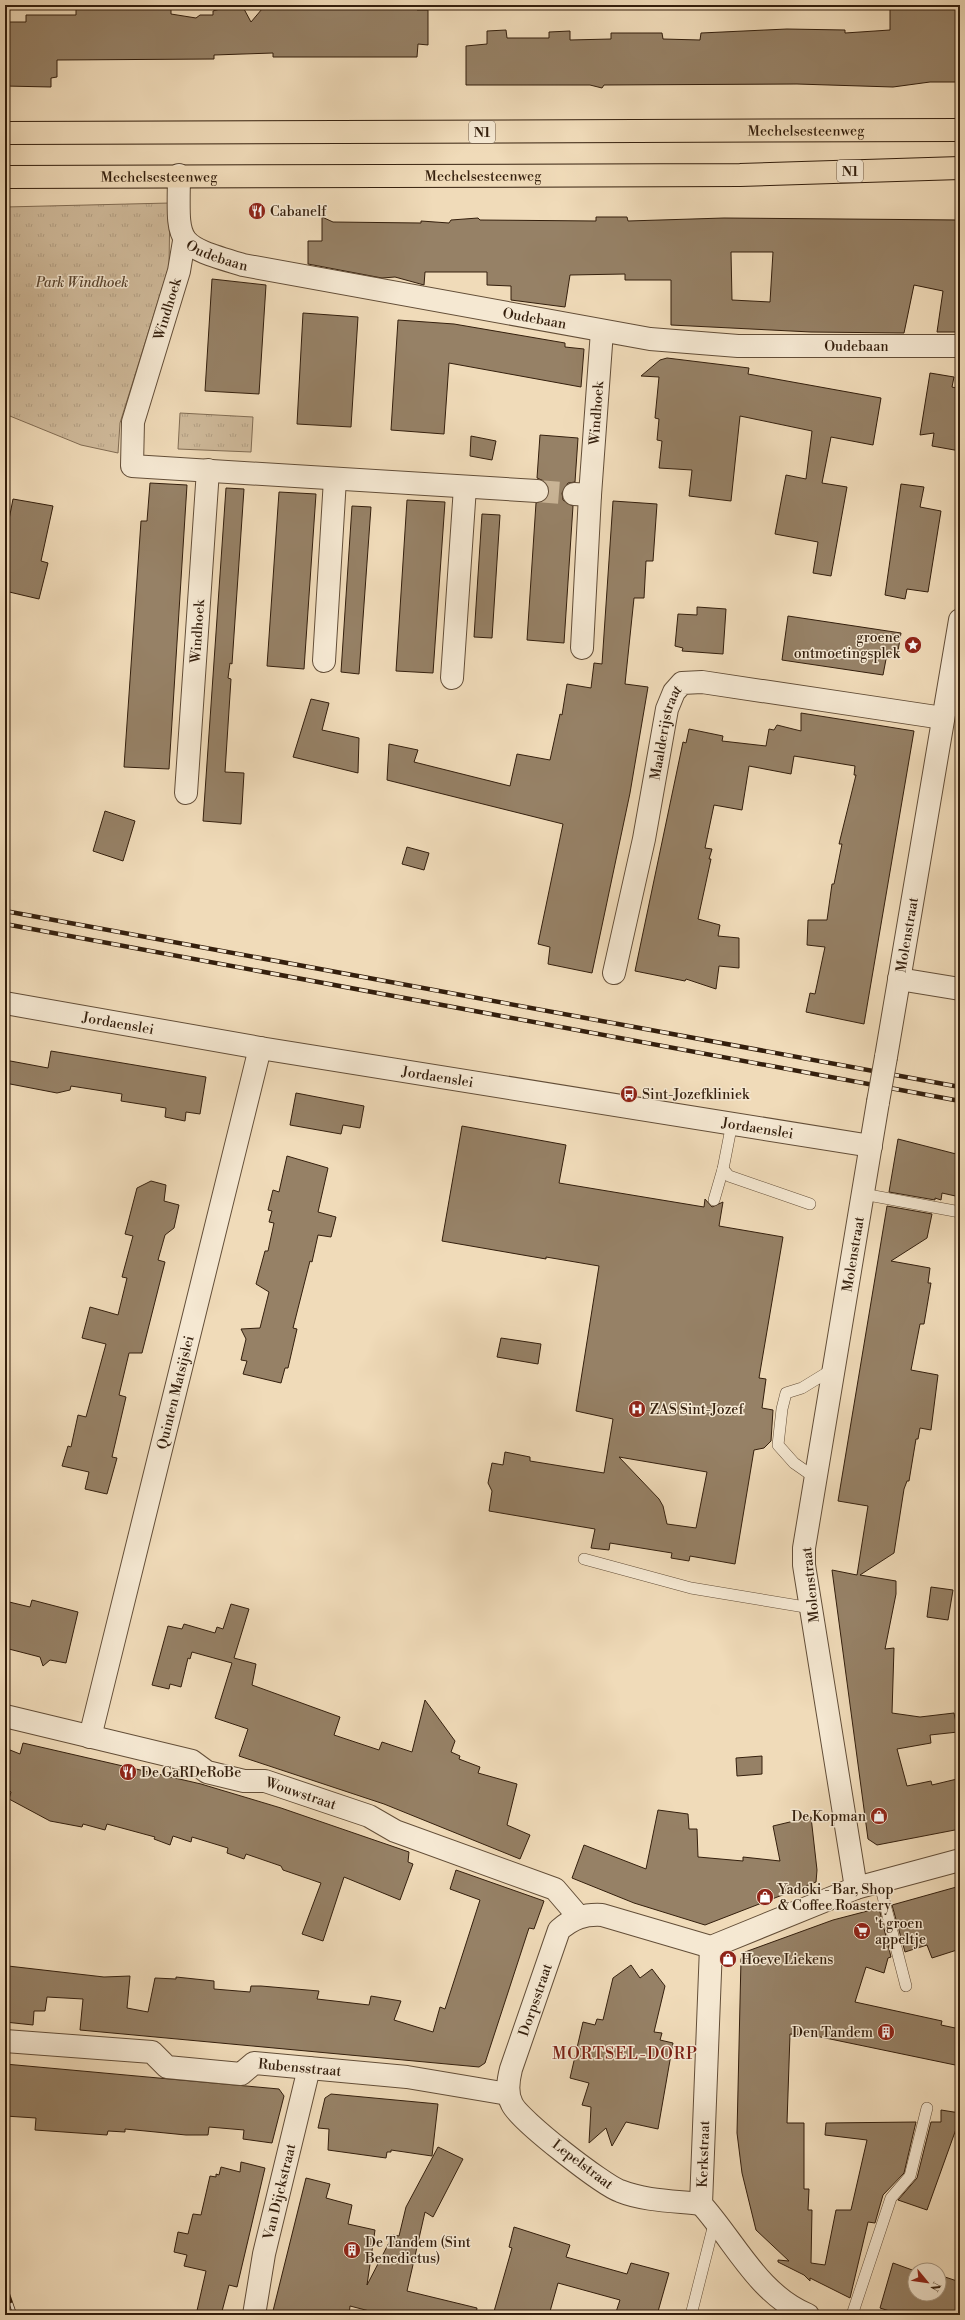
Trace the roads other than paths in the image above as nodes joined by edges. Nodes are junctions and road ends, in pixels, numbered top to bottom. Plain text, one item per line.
1 (960, 130) edge
2 (5, 133) edge
3 (960, 168) edge
4 (179, 175) junction
5 (5, 177) edge
6 (184, 241) junction
7 (602, 331) junction
8 (960, 346) edge
9 (208, 470) junction
10 (335, 479) junction
11 (465, 487) junction
12 (537, 491) tunnel mouth
13 (960, 620) edge
14 (582, 648) dead end
15 (324, 661) dead end
16 (452, 678) dead end
17 (943, 718) junction
18 (186, 793) dead end
19 (614, 973) dead end
20 (899, 979) junction
21 (960, 989) edge
22 (5, 1003) edge
23 (260, 1048) junction
24 (732, 1123) junction
25 (871, 1146) junction
26 (723, 1169) junction
27 (863, 1194) junction
28 (714, 1200) dead end
29 (810, 1204) dead end
30 (960, 1212) edge
31 (833, 1369) junction
32 (814, 1477) junction
33 (584, 1559) dead end
34 (811, 1608) junction
35 (5, 1716) edge
36 (90, 1737) junction
37 (960, 1860) edge
38 (879, 1881) junction
39 (856, 1888) junction
40 (579, 1917) junction
41 (711, 1947) junction
42 (906, 1986) dead end
43 (5, 2041) edge
44 (309, 2068) junction
45 (508, 2094) junction
46 (927, 2108) dead end
47 (708, 2212) junction
48 (254, 2315) edge
49 (691, 2315) edge
50 (808, 2315) edge
51 (852, 2315) edge

1 - 2 main road, Mechelsesteenweg / N1
3 - 4 main road, Mechelsesteenweg / N1
4 - 5 main road, Mechelsesteenweg / N1
4 - 6 street, Oudebaan
6 - 7 street, Oudebaan
6 - 9 street, Windhoek
7 - 8 street, Oudebaan
7 - 14 street, Windhoek
9 - 10 street, Windhoek
9 - 18 street, Windhoek
10 - 11 street, Windhoek
10 - 15 street
11 - 12 street, Windhoek
11 - 16 street
13 - 17 street, Molenstraat
17 - 19 street, Maalderijstraat
17 - 20 street, Molenstraat
20 - 21 street
20 - 25 street, Molenstraat, bridge
22 - 23 street, Jordaenslei
23 - 24 street, Jordaenslei
23 - 36 street, Quinten Matsijslei
24 - 25 street, Jordaenslei
24 - 26 lane
25 - 27 street, Molenstraat
26 - 28 lane
26 - 29 lane
27 - 30 lane
27 - 31 street, Molenstraat
31 - 32 street, Molenstraat
31 - 32 lane
32 - 34 street, Molenstraat
33 - 34 lane
34 - 39 street, Molenstraat
35 - 36 street, Wouwstraat
36 - 40 street, Wouwstraat
37 - 38 street
38 - 39 street
38 - 42 lane
39 - 41 street
40 - 41 street
40 - 45 street, Dorpsstraat
41 - 47 street, Kerkstraat
43 - 44 street, Rubensstraat
44 - 45 street, Rubensstraat
44 - 48 street, Van Dijckstraat
45 - 47 street, Lepelstraat
46 - 51 lane
47 - 49 lane
47 - 50 street

